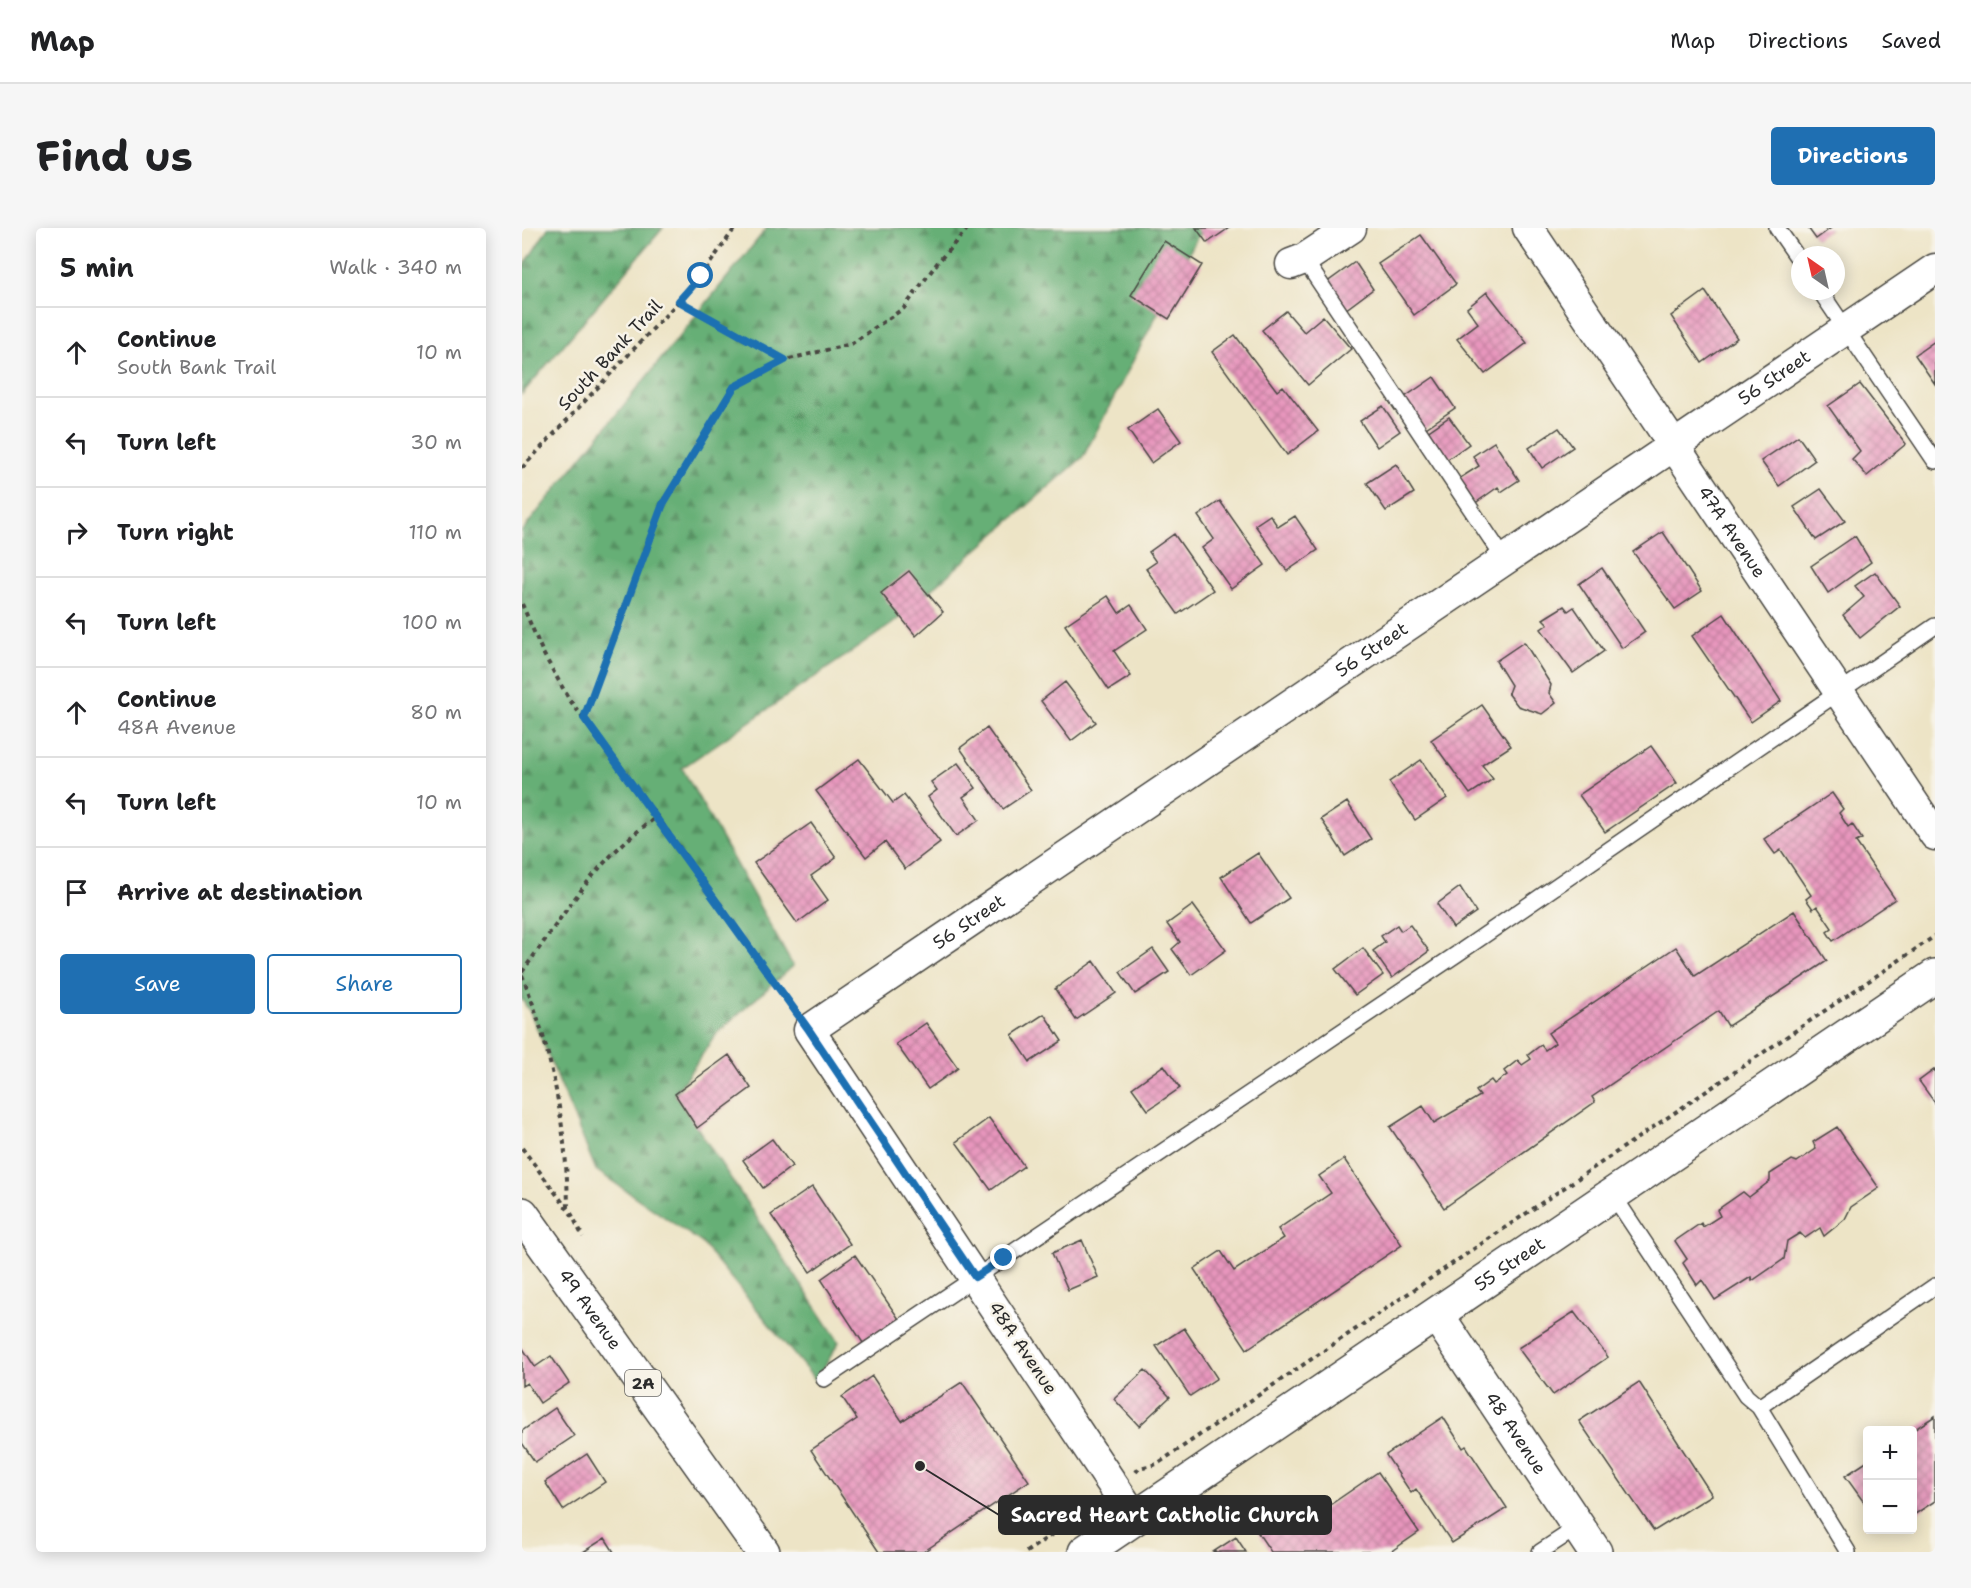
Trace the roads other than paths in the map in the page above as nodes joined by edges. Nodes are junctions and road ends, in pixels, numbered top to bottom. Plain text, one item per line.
1 (1350, 228) edge
2 (1528, 228) edge
3 (1777, 228) edge
4 (1791, 248) edge
5 (1298, 261) joint
6 (1935, 269) edge
7 (1826, 300) edge
8 (1847, 329) junction
9 (1674, 446) junction
10 (1935, 461) edge
11 (1505, 560) junction
12 (1935, 626) edge
13 (1838, 690) junction
14 (1935, 835) edge
15 (1935, 976) edge
16 (809, 1030) joint
17 (1612, 1195) junction
18 (522, 1214) edge
19 (975, 1277) junction
20 (1935, 1286) edge
21 (1437, 1315) junction
22 (824, 1379) dead end
23 (1759, 1407) junction
24 (1135, 1518) junction
25 (1586, 1539) edge
26 (763, 1552) edge
27 (1084, 1552) edge
28 (1540, 1552) edge
29 (1848, 1552) edge

1 - 5 street
2 - 9 street, 47A Avenue
3 - 4 lane
5 - 11 lane
6 - 8 street, 56 Street
7 - 8 lane
8 - 9 street, 56 Street
8 - 10 lane
9 - 11 street, 56 Street
9 - 13 street, 47A Avenue
11 - 16 street, 56 Street
12 - 13 lane
13 - 14 street, 47A Avenue
13 - 19 lane
15 - 17 street, 55 Street
16 - 19 street, 48A Avenue
17 - 21 street, 55 Street
17 - 23 lane
18 - 26 street, 49 Avenue / 2A
19 - 22 lane
19 - 24 street, 48A Avenue
20 - 23 lane
21 - 24 street, 55 Street
21 - 25 street, 48 Avenue
23 - 29 lane
24 - 27 street, 55 Street
25 - 28 lane

